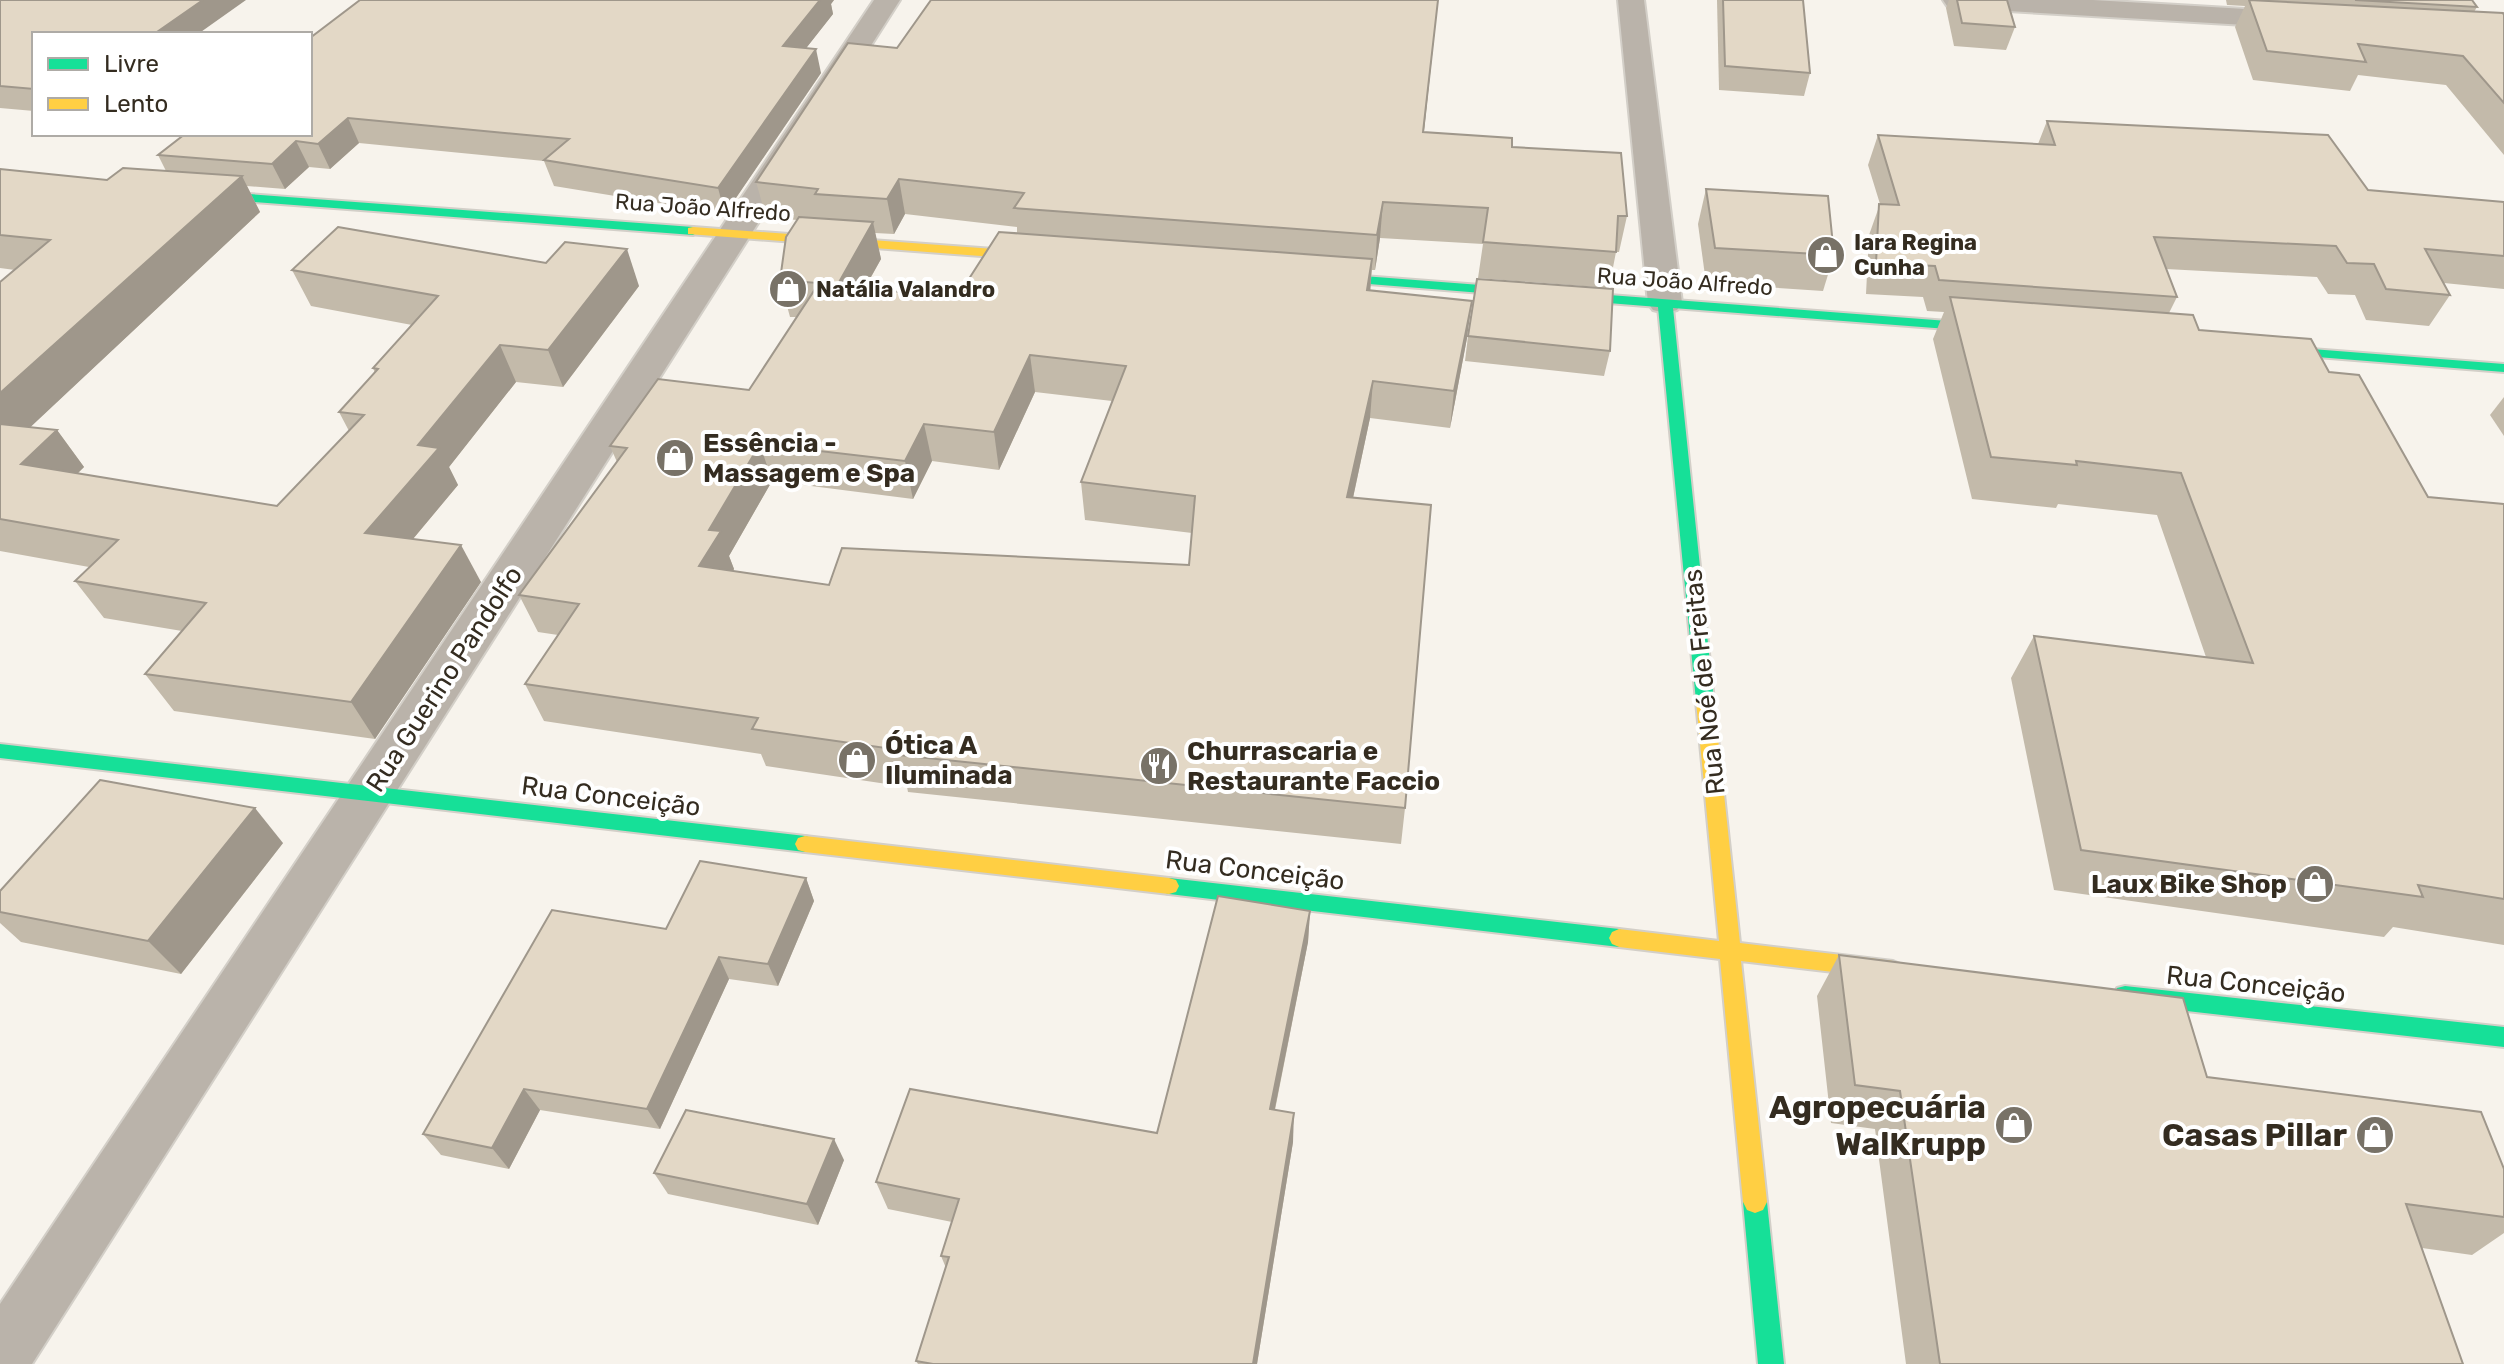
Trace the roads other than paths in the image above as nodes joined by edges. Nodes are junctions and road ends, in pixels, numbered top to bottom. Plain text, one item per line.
1 (887, 0) edge
2 (1631, 0) edge
3 (1956, 0) edge
4 (2316, 21) edge
5 (172, 193) edge
6 (737, 233) junction
7 (1067, 258) edge
8 (1288, 275) edge
9 (1665, 303) junction
10 (2013, 330) edge
11 (2235, 347) edge
12 (2504, 368) edge
13 (0, 751) edge
14 (368, 794) junction
15 (1731, 952) junction
16 (1905, 971) edge
17 (2110, 994) edge
18 (2504, 1037) edge
19 (0, 1358) edge
20 (1771, 1364) edge

1 - 6 street, Rua Guerino Pandolfo
2 - 9 street, Rua Noé de Freitas
3 - 4 street
5 - 6 street, Rua João Alfredo
6 - 7 street, Rua João Alfredo
6 - 14 street, Rua Guerino Pandolfo
8 - 9 street, Rua João Alfredo
9 - 10 street, Rua João Alfredo
9 - 15 street, Rua Noé de Freitas
11 - 12 street
13 - 14 street, Rua Conceição
14 - 15 street, Rua Conceição
14 - 19 street, Rua Guerino Pandolfo
15 - 16 street, Rua Conceição
15 - 20 street, Rua Noé de Freitas
17 - 18 street, Rua Conceição

